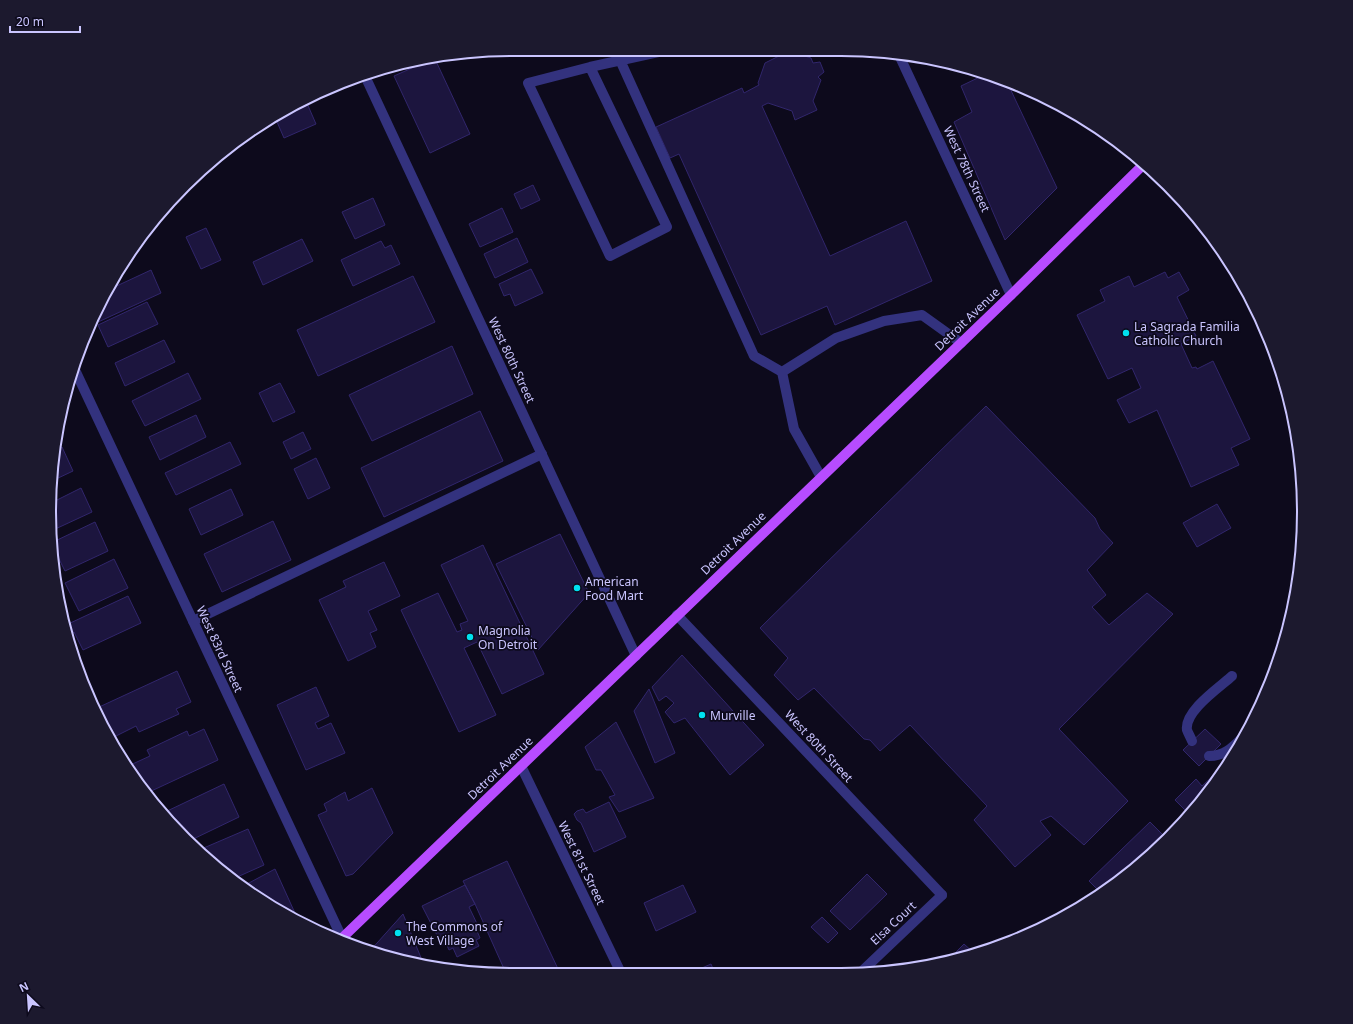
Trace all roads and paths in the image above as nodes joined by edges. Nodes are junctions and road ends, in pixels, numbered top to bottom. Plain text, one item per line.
1 (619, 56) edge
2 (642, 56) edge
3 (901, 60) edge
4 (621, 61) junction
5 (590, 67) junction
6 (367, 80) edge
7 (1140, 168) edge
8 (1011, 295) junction
9 (961, 343) junction
10 (782, 372) junction
11 (77, 375) edge
12 (542, 454) junction
13 (821, 477) junction
14 (677, 615) junction
15 (193, 621) junction
16 (636, 656) junction
17 (1232, 676) dead end
18 (1192, 741) dead end
19 (1229, 751) edge
20 (1209, 756) dead end
21 (521, 766) junction
22 (942, 895) joint
23 (338, 934) edge
24 (344, 936) edge
25 (866, 967) edge
26 (619, 968) edge

1 - 4 street
2 - 4 street
3 - 8 street, West 78th Street
4 - 5 street
4 - 10 street
5 - 5 street
6 - 12 street, West 80th Street
7 - 8 main road, Detroit Avenue
8 - 9 main road, Detroit Avenue
9 - 10 street
9 - 13 main road, Detroit Avenue
10 - 13 street
11 - 15 street, West 83rd Street
12 - 15 street
12 - 16 street, West 80th Street
13 - 14 main road, Detroit Avenue
14 - 16 main road, Detroit Avenue
14 - 22 street, West 80th Street
15 - 23 street, West 83rd Street
16 - 21 main road, Detroit Avenue
17 - 18 street
19 - 20 street
21 - 24 main road, Detroit Avenue
21 - 26 street, West 81st Street
22 - 25 street, Elsa Court

